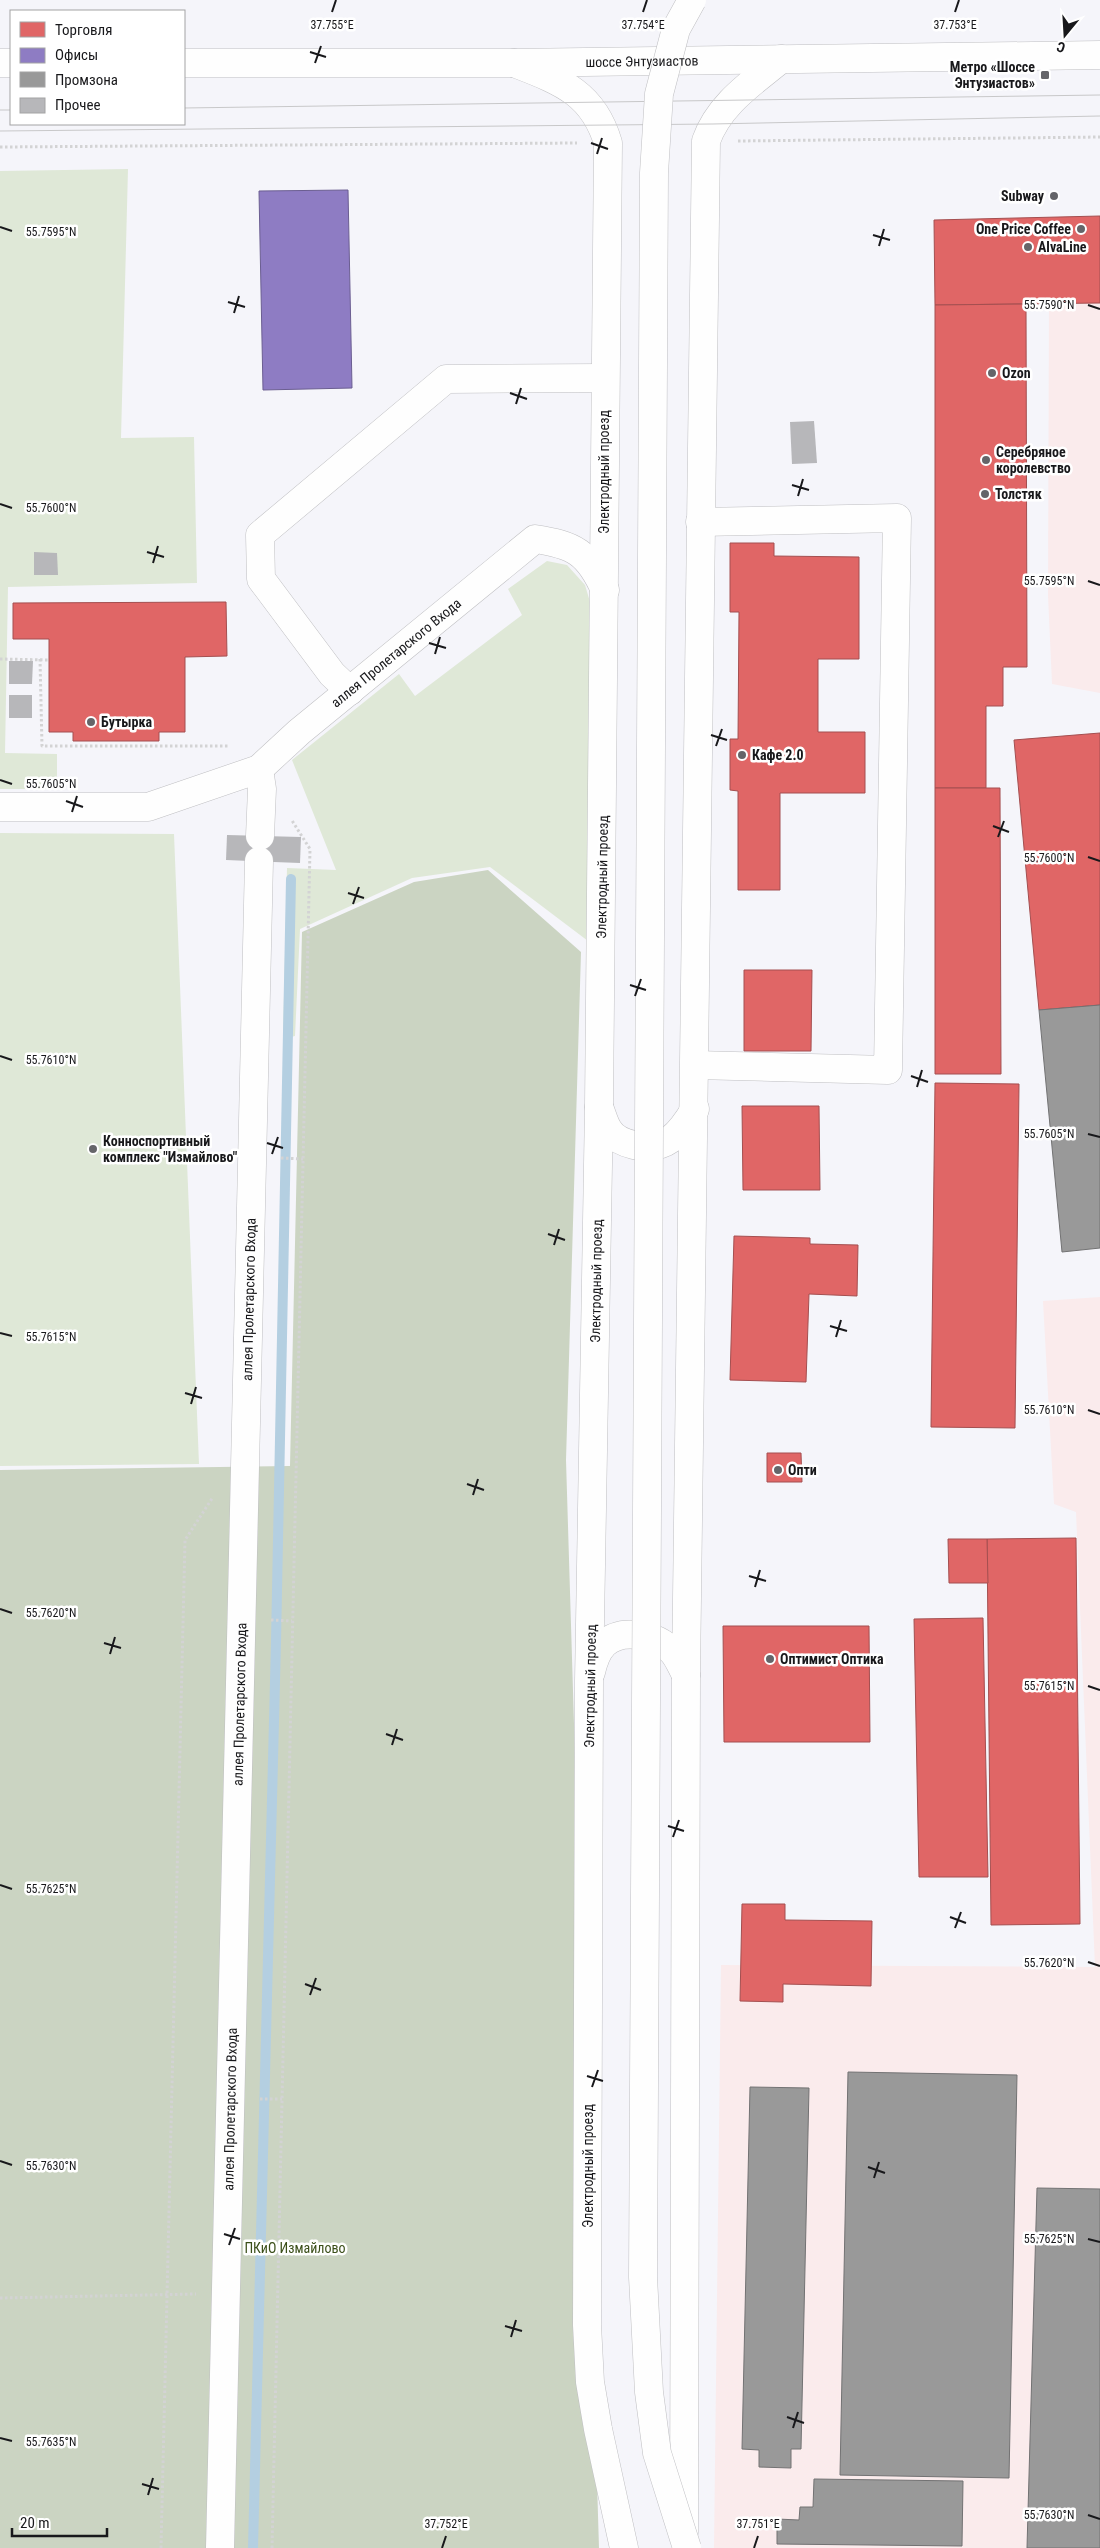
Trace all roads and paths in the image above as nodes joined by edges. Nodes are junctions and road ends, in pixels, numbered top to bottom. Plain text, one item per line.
1 (692, 0) edge
2 (1100, 55) edge
3 (781, 59) junction
4 (513, 62) junction
5 (185, 63) edge
6 (1100, 136) edge
7 (735, 141) dead end
8 (583, 143) dead end
9 (0, 147) edge
10 (604, 378) junction
11 (700, 522) junction
12 (605, 590) junction
13 (0, 659) edge
14 (40, 659) junction
15 (49, 660) dead end
16 (350, 691) junction
17 (260, 769) junction
18 (0, 807) edge
19 (290, 817) dead end
20 (695, 1065) junction
21 (599, 1107) junction
22 (695, 1109) junction
23 (280, 1158) dead end
24 (303, 1158) junction
25 (217, 1491) dead end
26 (270, 1620) dead end
27 (292, 1621) junction
28 (686, 1675) junction
29 (589, 1682) junction
30 (258, 2099) dead end
31 (282, 2099) junction
32 (226, 2293) junction
33 (166, 2294) junction
34 (0, 2298) edge
35 (161, 2548) edge
36 (220, 2548) edge
37 (272, 2548) edge
38 (624, 2548) edge
39 (686, 2548) edge

1 - 39 street, bridge
2 - 3 street, шоссе Энтузиастов
3 - 4 street, шоссе Энтузиастов
3 - 11 street
4 - 5 street, шоссе Энтузиастов
4 - 10 street, Электродный проезд
6 - 7 path
8 - 9 path
10 - 12 street, Электродный проезд
10 - 16 street
11 - 20 street
11 - 20 street
12 - 16 street, аллея Пролетарского Входа
12 - 21 street, Электродный проезд
13 - 14 path
14 - 15 path
14 - 17 path
16 - 17 street, аллея Пролетарского Входа
17 - 18 street, аллея Пролетарского Входа
17 - 32 street, аллея Пролетарского Входа
19 - 24 path
20 - 22 street
21 - 22 street
21 - 29 street, Электродный проезд
22 - 28 street
23 - 24 path
24 - 27 path
25 - 33 path
26 - 27 path
27 - 31 path
28 - 29 street
28 - 39 street
29 - 38 street, Электродный проезд
30 - 31 path
31 - 37 path
32 - 33 path
32 - 36 street, аллея Пролетарского Входа
33 - 34 path
33 - 35 path

